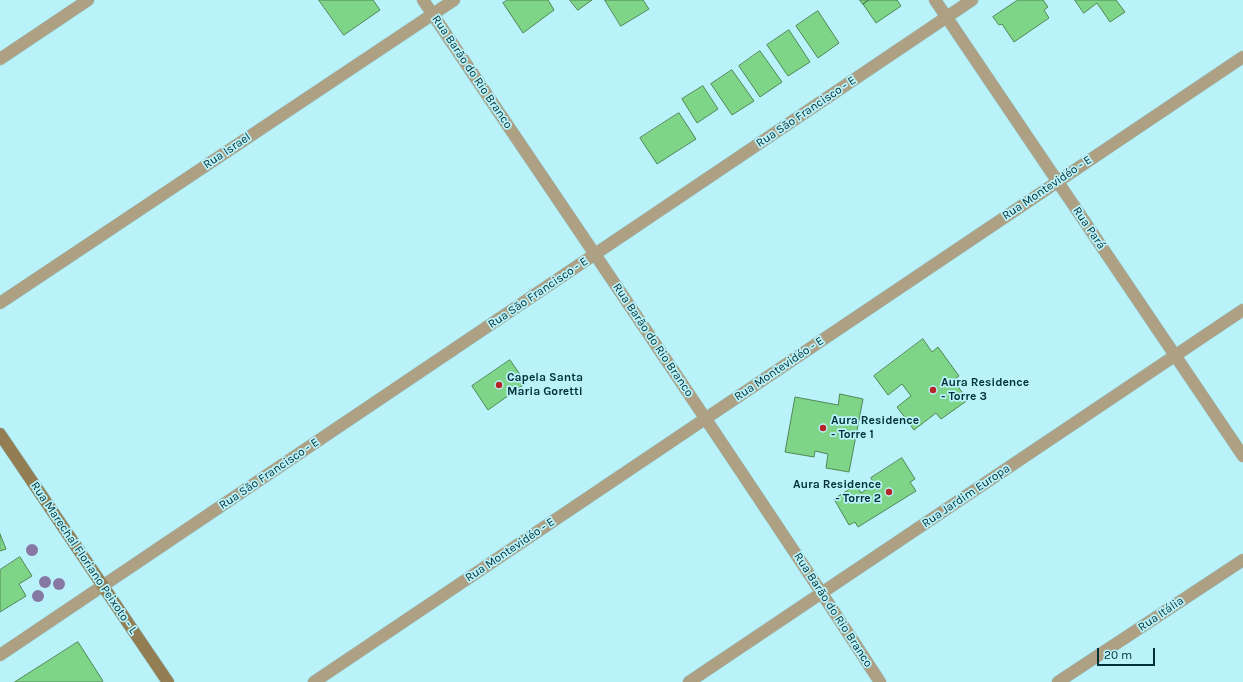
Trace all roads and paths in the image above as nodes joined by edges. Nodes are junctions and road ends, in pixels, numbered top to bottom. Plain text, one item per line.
1 (88, 0) edge
2 (423, 0) edge
3 (454, 0) edge
4 (935, 0) edge
5 (972, 0) edge
6 (433, 15) junction
7 (946, 17) junction
8 (1243, 57) edge
9 (0, 59) edge
10 (1058, 182) junction
11 (595, 254) junction
12 (0, 303) edge
13 (1243, 310) edge
14 (1175, 355) junction
15 (705, 419) junction
16 (0, 434) edge
17 (1243, 456) edge
18 (1243, 560) edge
19 (104, 586) junction
20 (822, 593) junction
21 (0, 655) edge
22 (168, 682) edge
23 (314, 682) edge
24 (689, 682) edge
25 (880, 682) edge
26 (1058, 682) edge

1 - 9 street
2 - 6 street, Rua Barão do Rio Branco
3 - 6 street, Rua Israel
4 - 7 street, Rua Pará
5 - 7 street, Rua São Francisco - E
6 - 11 street, Rua Barão do Rio Branco
6 - 12 street, Rua Israel
7 - 10 street, Rua Pará
7 - 11 street, Rua São Francisco - E
8 - 10 street, Rua Montevidéo - E
10 - 14 street, Rua Pará
10 - 15 street, Rua Montevidéo - E
11 - 15 street, Rua Barão do Rio Branco
11 - 19 street, Rua São Francisco - E
13 - 14 street, Rua Jardim Europa
14 - 17 street, Rua Pará
14 - 20 street, Rua Jardim Europa
15 - 20 street, Rua Barão do Rio Branco
15 - 23 street, Rua Montevidéo - E
16 - 19 street, Rua Marechal Floriano Peixoto - L
18 - 26 street, Rua Itália
19 - 21 street, Rua São Francisco - E
19 - 22 street, Rua Marechal Floriano Peixoto - L
20 - 24 street, Rua Jardim Europa
20 - 25 street, Rua Barão do Rio Branco

